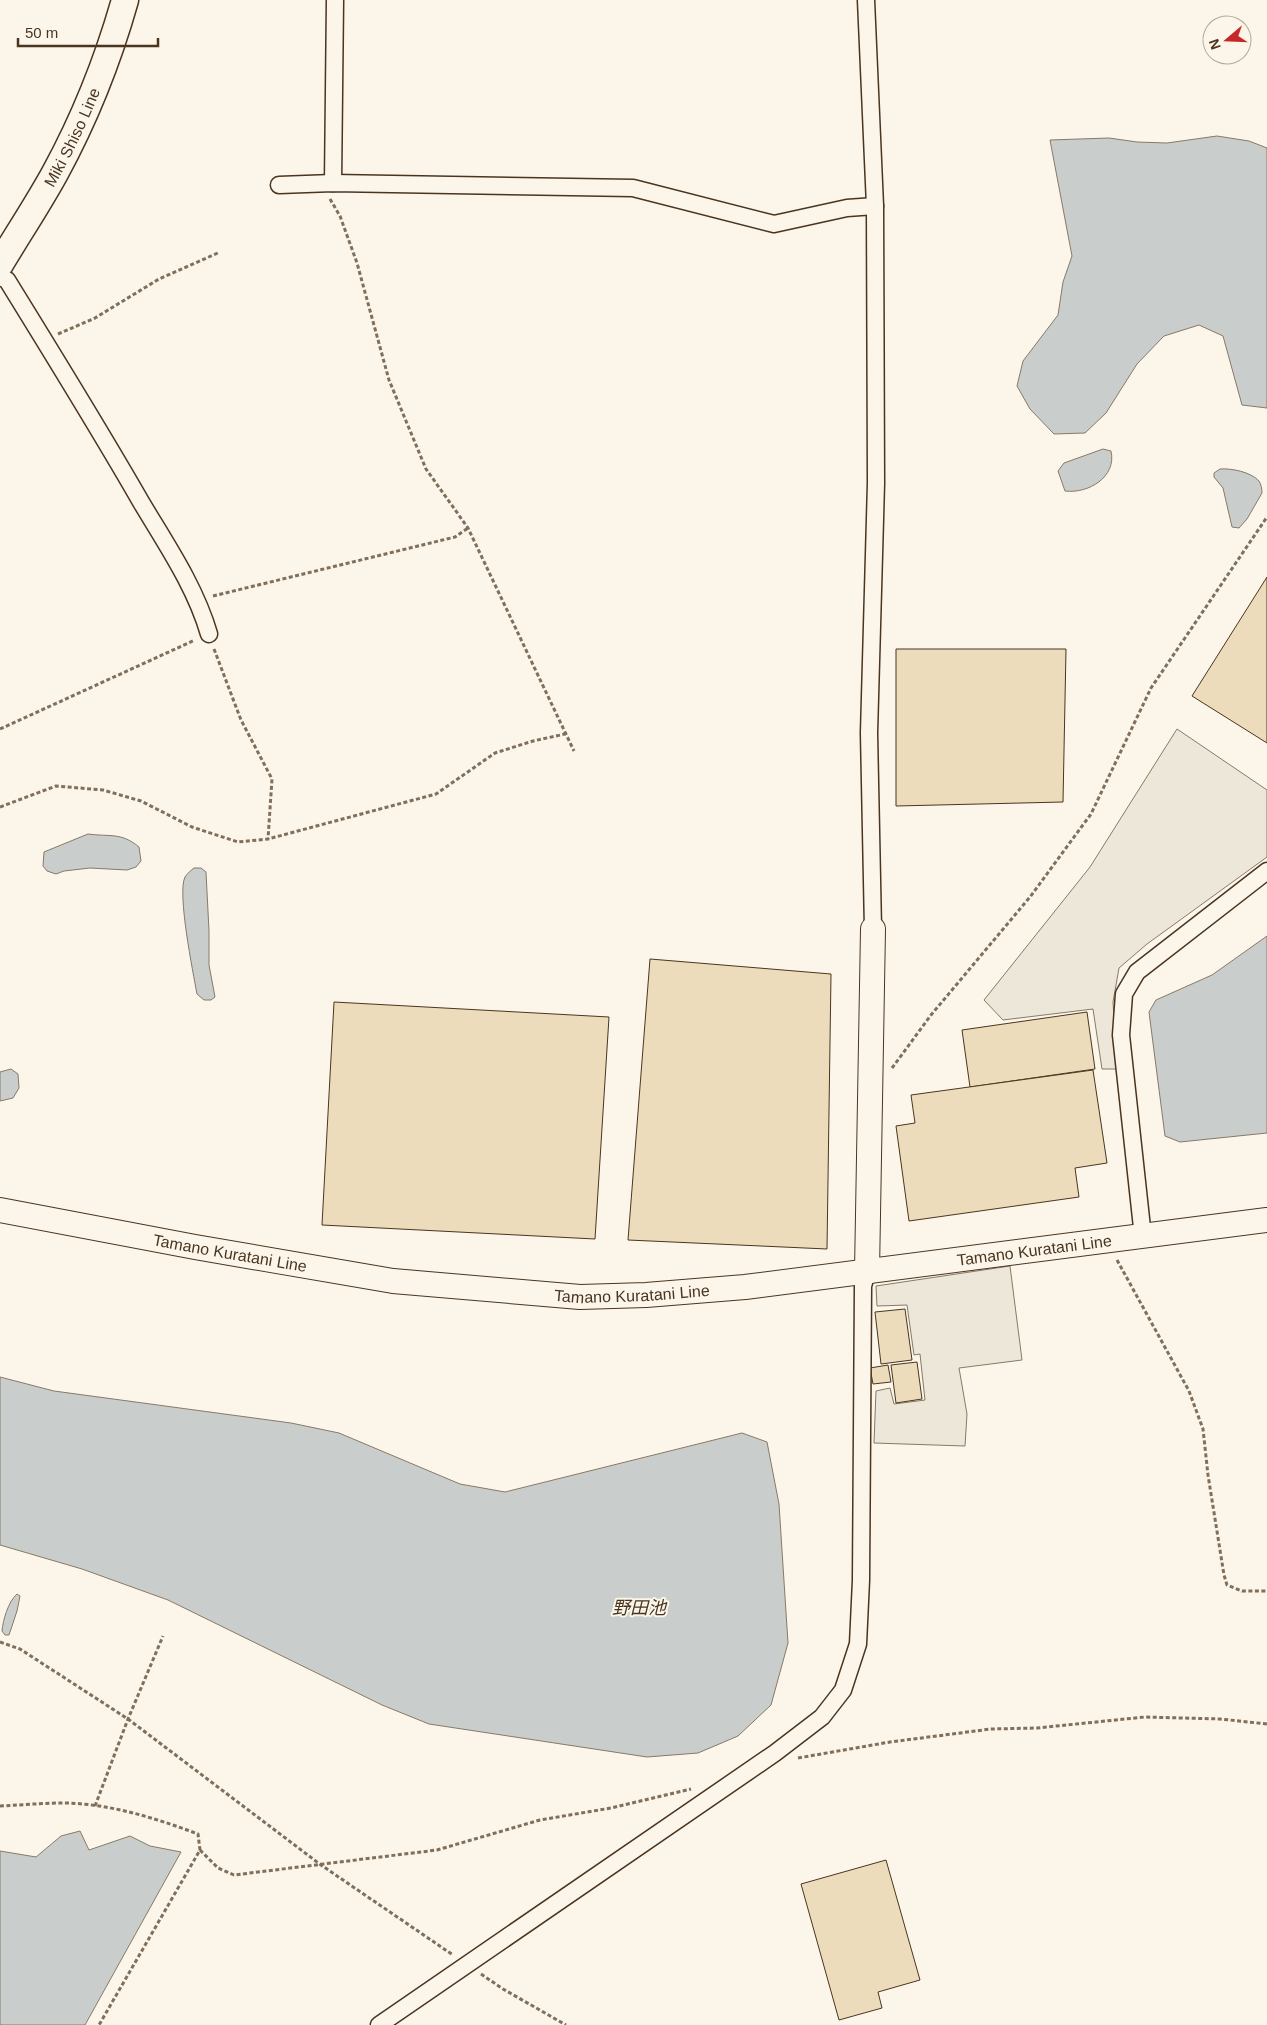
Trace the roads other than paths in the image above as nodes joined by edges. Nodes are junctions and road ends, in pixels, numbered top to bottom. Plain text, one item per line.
1 (125, 0) edge
2 (335, 0) edge
3 (866, 0) edge
4 (333, 183) junction
5 (279, 185) dead end
6 (875, 206) junction
7 (0, 264) edge
8 (0, 277) edge
9 (208, 634) road end
10 (1267, 871) edge
11 (873, 929) joint
12 (0, 1210) edge
13 (1267, 1220) edge
14 (1143, 1237) junction
15 (867, 1272) junction
16 (379, 2025) edge

1 - 7 main road, Miki Shiso Line
2 - 4 street
3 - 6 street
4 - 5 street
4 - 6 street
6 - 11 street
8 - 9 street
10 - 14 street
11 - 15 main road
12 - 15 main road, Tamano Kuratani Line
13 - 14 main road, Tamano Kuratani Line
14 - 15 main road, Tamano Kuratani Line
15 - 16 street

